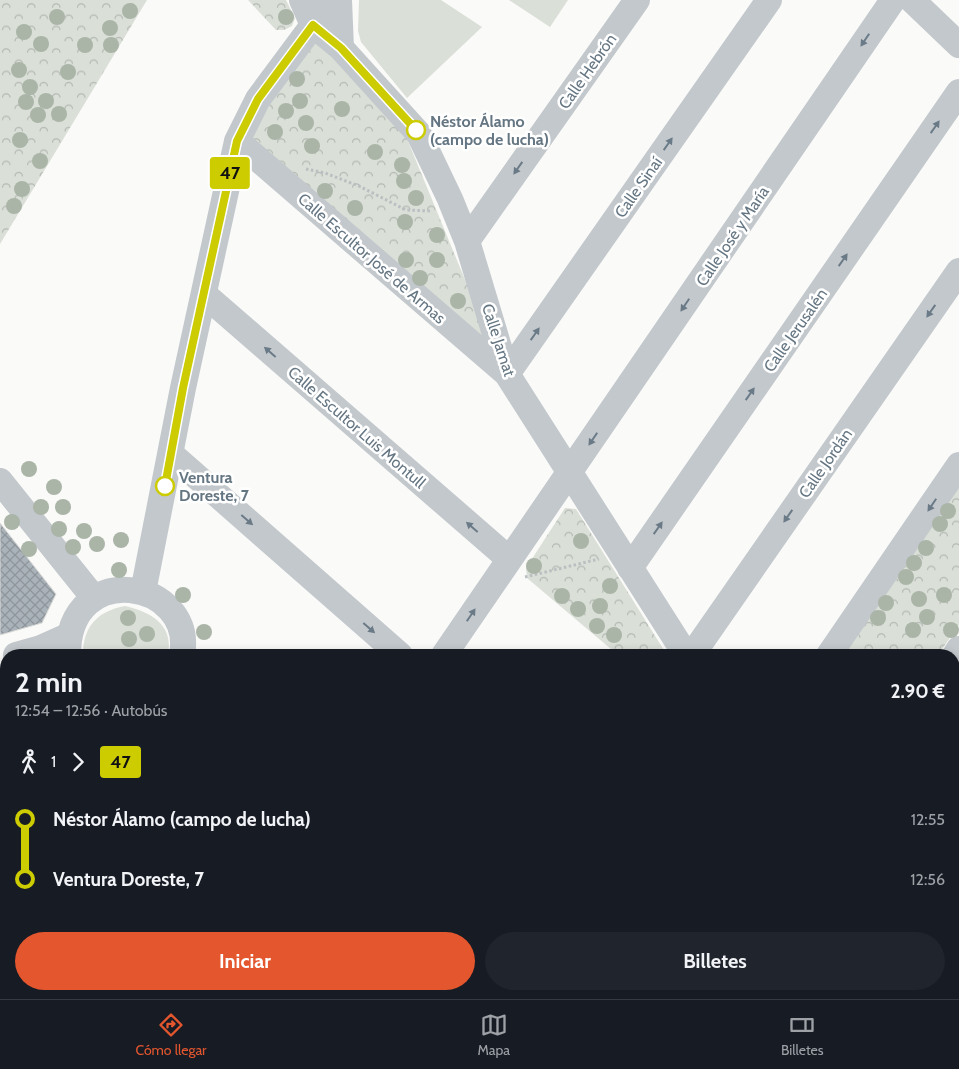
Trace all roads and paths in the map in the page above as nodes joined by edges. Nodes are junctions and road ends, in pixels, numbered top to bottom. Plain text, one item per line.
1 (302, 0) edge
2 (326, 0) edge
3 (340, 0) edge
4 (637, 0) edge
5 (769, 0) edge
6 (893, 0) edge
7 (912, 0) edge
8 (313, 25) junction
9 (959, 45) edge
10 (341, 48) junction
11 (959, 92) edge
12 (237, 141) junction
13 (269, 169) junction
14 (453, 207) junction
15 (466, 241) junction
16 (959, 271) edge
17 (205, 295) junction
18 (507, 374) junction
19 (171, 454) junction
20 (959, 465) edge
21 (571, 472) junction
22 (0, 481) edge
23 (626, 561) junction
24 (505, 564) junction
25 (143, 592) junction
26 (94, 598) junction
27 (68, 646) edge
28 (37, 649) edge
29 (182, 649) edge
30 (393, 649) edge
31 (448, 649) edge
32 (682, 649) edge
33 (696, 649) edge
34 (833, 649) edge

1 - 8 street
2 - 8 street
3 - 10 street
4 -> 15 street, Calle Hebrón
18 -> 5 street, Calle Sinaí
6 -> 21 street, Calle José y María
7 - 9 street
8 - 10 street, Calle Jamat
8 - 12 street
10 - 14 street, Calle Jamat
23 -> 11 street, Calle Jerusalén
12 - 13 street, Calle Escultor José de Armas
12 - 17 street
13 - 14 path
13 - 18 street, Calle Escultor José de Armas
14 - 15 street, Calle Jamat
15 - 18 street, Calle Jamat
16 -> 33 street, Calle Jordán
17 - 19 street
24 -> 17 street, Calle Escultor Luis Montull
18 - 21 street, Calle Jamat
19 - 25 street
19 -> 30 street
20 -> 34 street
21 - 23 street, Calle Jamat
21 - 24 street, Calle José y María
22 - 26 street
23 - 24 path
23 - 32 street, Calle Jamat
31 -> 24 street, Calle José y María
25 - 26 street
25 - 29 street
26 - 27 street
27 - 28 street

